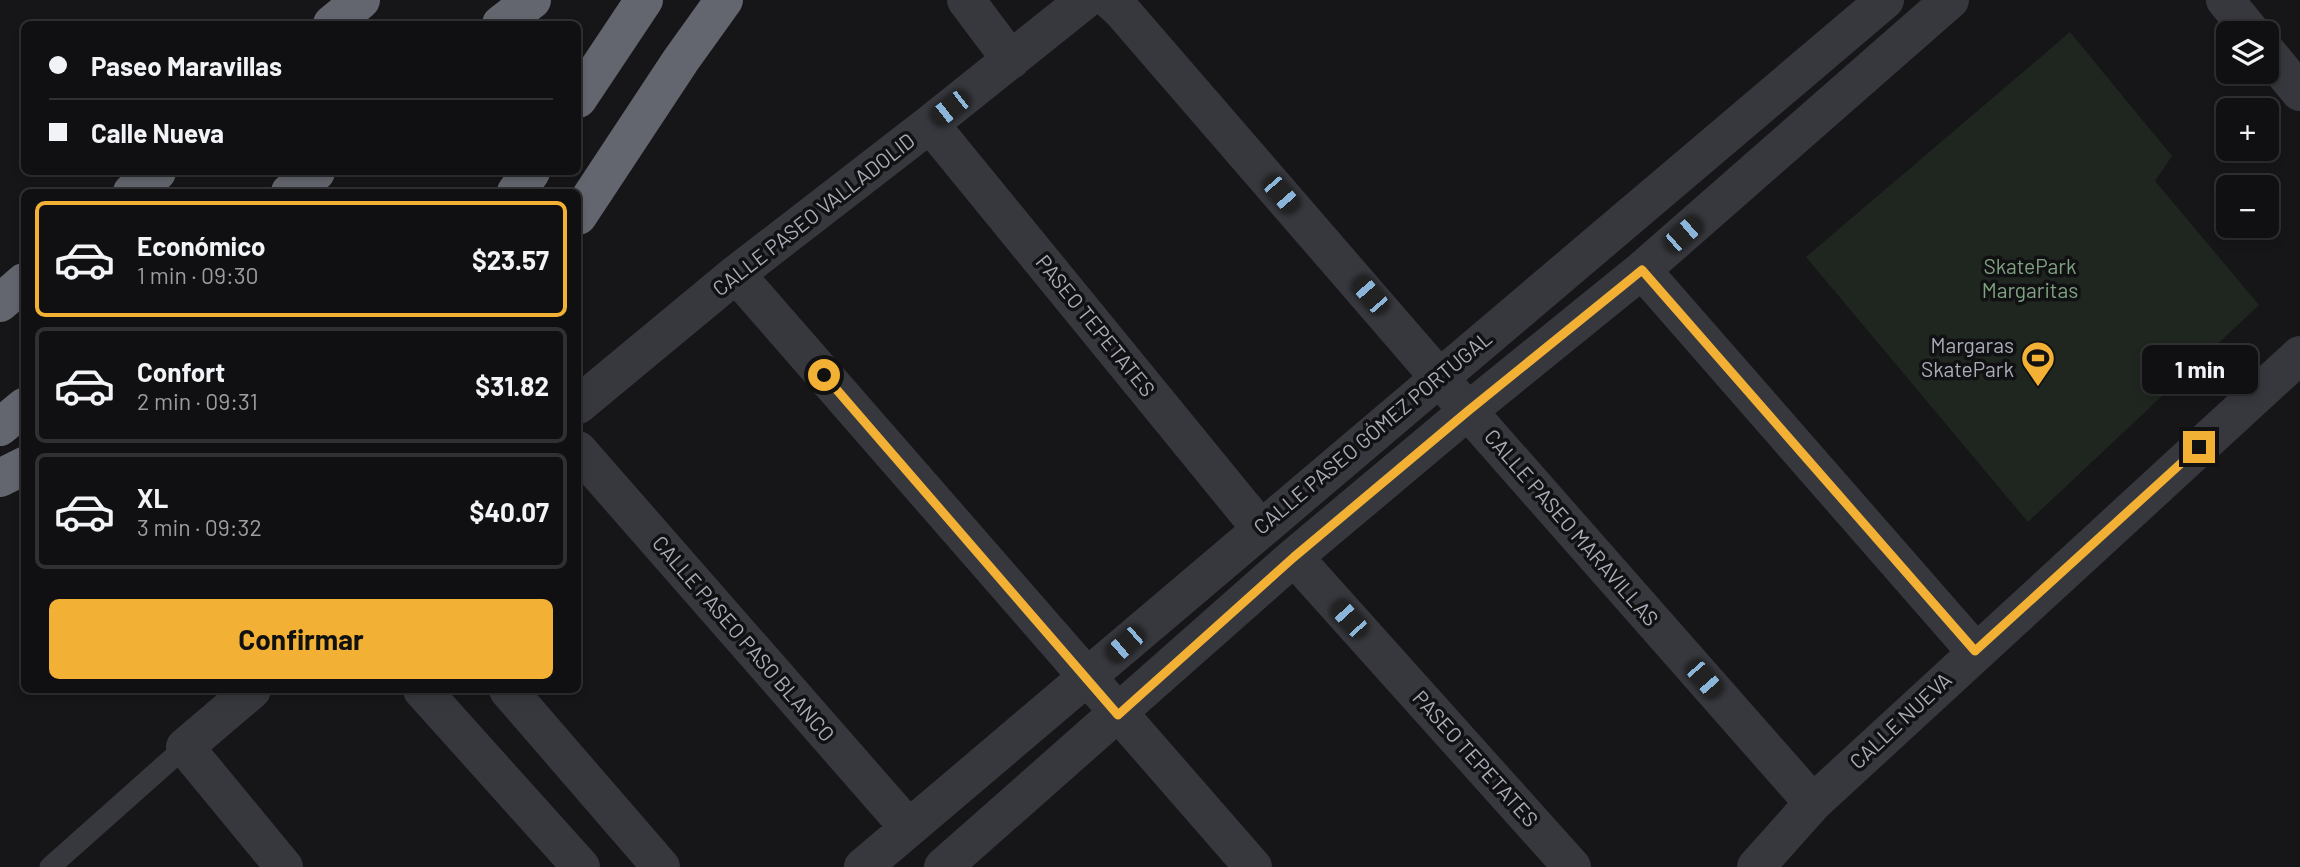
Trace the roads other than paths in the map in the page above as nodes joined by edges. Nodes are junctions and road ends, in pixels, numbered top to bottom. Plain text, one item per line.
1 (361, 0) edge
2 (376, 0) edge
3 (532, 0) edge
4 (643, 0) edge
5 (724, 0) edge
6 (966, 0) edge
7 (1085, 0) edge
8 (1110, 0) edge
9 (1885, 0) edge
10 (1950, 0) edge
11 (2225, 0) edge
12 (336, 21) edge
13 (360, 21) edge
14 (505, 21) edge
15 (2242, 21) edge
16 (1012, 60) junction
17 (2279, 67) edge
18 (2300, 92) edge
19 (581, 94) edge
20 (930, 124) junction
21 (153, 175) edge
22 (136, 189) edge
23 (581, 211) edge
24 (1642, 270) junction
25 (736, 274) junction
26 (21, 285) edge
27 (0, 303) edge
28 (2300, 355) edge
29 (1440, 376) junction
30 (581, 403) edge
31 (21, 410) edge
32 (1468, 411) junction
33 (0, 427) edge
34 (581, 453) edge
35 (21, 468) edge
36 (0, 478) edge
37 (1260, 528) junction
38 (1294, 557) junction
39 (1975, 651) junction
40 (1087, 677) junction
41 (248, 693) edge
42 (425, 693) edge
43 (511, 693) edge
44 (1118, 715) junction
45 (185, 747) junction
46 (1812, 803) junction
47 (908, 827) junction
48 (945, 866) edge
49 (1759, 866) edge
50 (50, 867) edge
51 (284, 867) edge
52 (581, 867) edge
53 (662, 867) edge
54 (863, 867) edge
55 (1253, 867) edge
56 (1572, 867) edge

1 - 12 highway
2 - 13 highway
3 - 14 highway
4 - 19 highway
5 - 23 highway
6 - 16 street
7 - 16 street, CALLE PASEO VALLADOLID
8 - 29 street, CALLE PASEO MARAVILLAS
9 - 29 street, CALLE PASEO GÓMEZ PORTUGAL
10 - 24 street, CALLE PASEO GÓMEZ PORTUGAL
11 - 15 street
16 - 20 street, CALLE PASEO VALLADOLID
17 - 18 street
20 - 25 street, CALLE PASEO VALLADOLID
20 - 37 street, PASEO TEPETATES
21 - 22 highway
24 - 32 street, CALLE PASEO GÓMEZ PORTUGAL
24 - 39 street
25 - 30 street, CALLE PASEO VALLADOLID
25 - 40 street
26 - 27 highway
28 - 39 street, CALLE NUEVA
29 - 32 street, CALLE PASEO MARAVILLAS
29 - 37 street, CALLE PASEO GÓMEZ PORTUGAL
31 - 33 highway
32 - 38 street, CALLE PASEO GÓMEZ PORTUGAL
32 - 46 street, CALLE PASEO MARAVILLAS
34 - 47 street, CALLE PASEO PASO BLANCO
35 - 36 highway
37 - 40 street, CALLE PASEO GÓMEZ PORTUGAL
38 - 44 street, CALLE PASEO GÓMEZ PORTUGAL
38 - 56 street, PASEO TEPETATES
39 - 46 street, CALLE NUEVA
40 - 44 street
40 - 47 street, CALLE PASEO GÓMEZ PORTUGAL
41 - 45 street
42 - 52 street
43 - 53 street
44 - 48 street, CALLE PASEO GÓMEZ PORTUGAL
44 - 55 street
45 - 50 lane
45 - 51 street
46 - 49 street, CALLE NUEVA
47 - 54 street, CALLE PASEO GÓMEZ PORTUGAL

